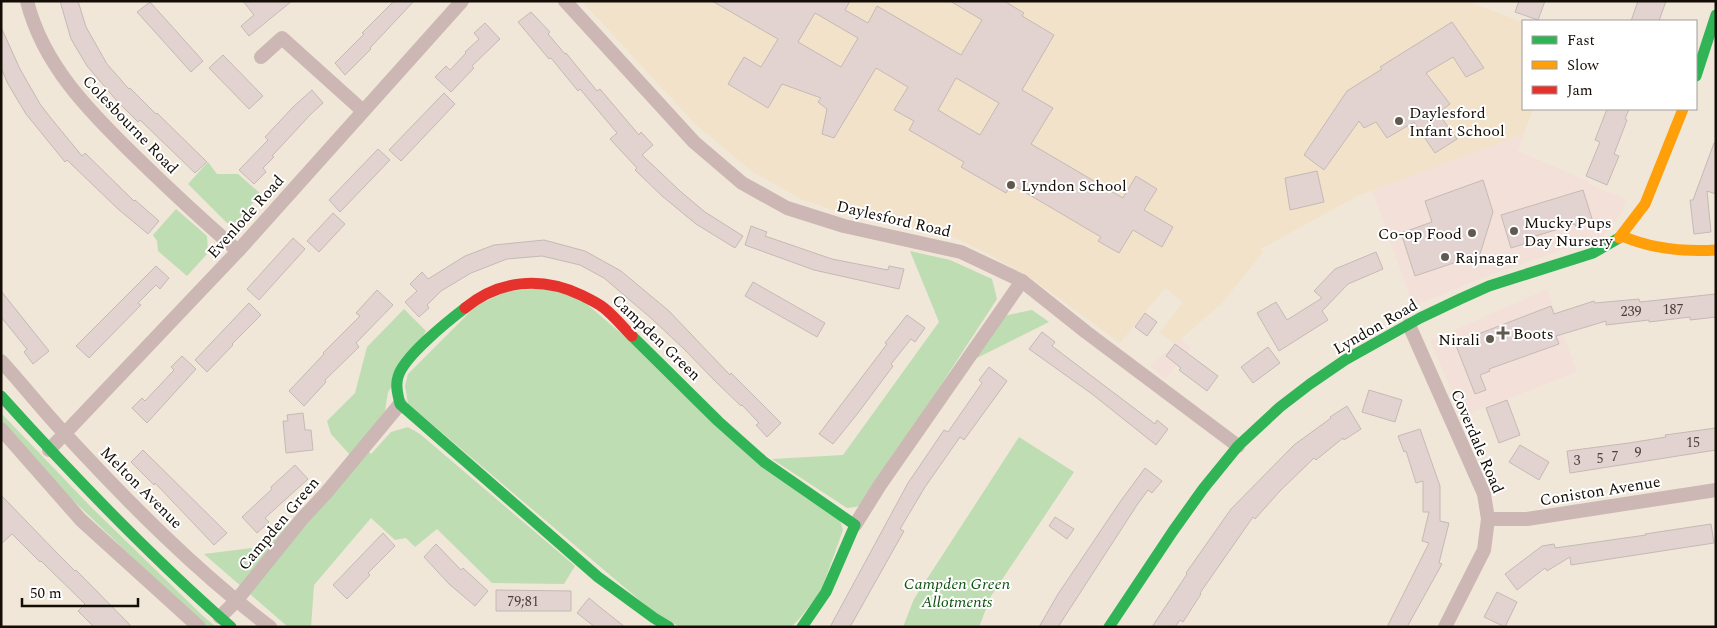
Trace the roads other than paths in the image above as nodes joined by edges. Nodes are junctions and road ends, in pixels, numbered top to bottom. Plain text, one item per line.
1 (27, 1) edge
2 (462, 1) edge
3 (565, 1) edge
4 (1716, 15) edge
5 (261, 57) dead end
6 (1697, 73) edge
7 (1683, 110) edge
8 (363, 111) junction
9 (1622, 236) junction
10 (1716, 250) edge
11 (238, 251) junction
12 (1022, 281) junction
13 (1409, 325) junction
14 (1, 361) edge
15 (1, 396) edge
16 (400, 404) junction
17 (1, 429) edge
18 (64, 434) junction
19 (1238, 446) junction
20 (49, 450) junction
21 (1716, 490) edge
22 (1488, 519) junction
23 (855, 525) junction
24 (236, 601) junction
25 (220, 617) junction
26 (199, 627) edge
27 (231, 627) edge
28 (270, 627) edge
29 (669, 627) edge
30 (802, 627) edge
31 (1109, 627) edge
32 (1445, 627) edge

1 - 11 street, Colesbourne Road
2 - 8 street, Evenlode Road
3 - 12 street, Daylesford Road
4 - 6 street
5 - 8 street
7 - 9 street, Lyndon Road
8 - 11 street, Evenlode Road
9 - 10 street
9 - 13 street, Lyndon Road
11 - 18 street, Evenlode Road
12 - 19 street, Daylesford Road
12 - 23 street
13 - 19 street, Lyndon Road
13 - 22 street, Coverdale Road
14 - 18 street, Melton Avenue
15 - 20 street
16 - 23 street, Campden Green
16 - 24 street, Campden Green
16 - 29 street
17 - 26 street
18 - 20 street, Evenlode Road
18 - 24 street, Melton Avenue
19 - 31 street, Lyndon Road
20 - 25 street
21 - 22 street, Coniston Avenue
22 - 32 street, Coverdale Road
23 - 30 street
24 - 25 street, Campden Green
24 - 28 street, Melton Avenue
25 - 27 street

